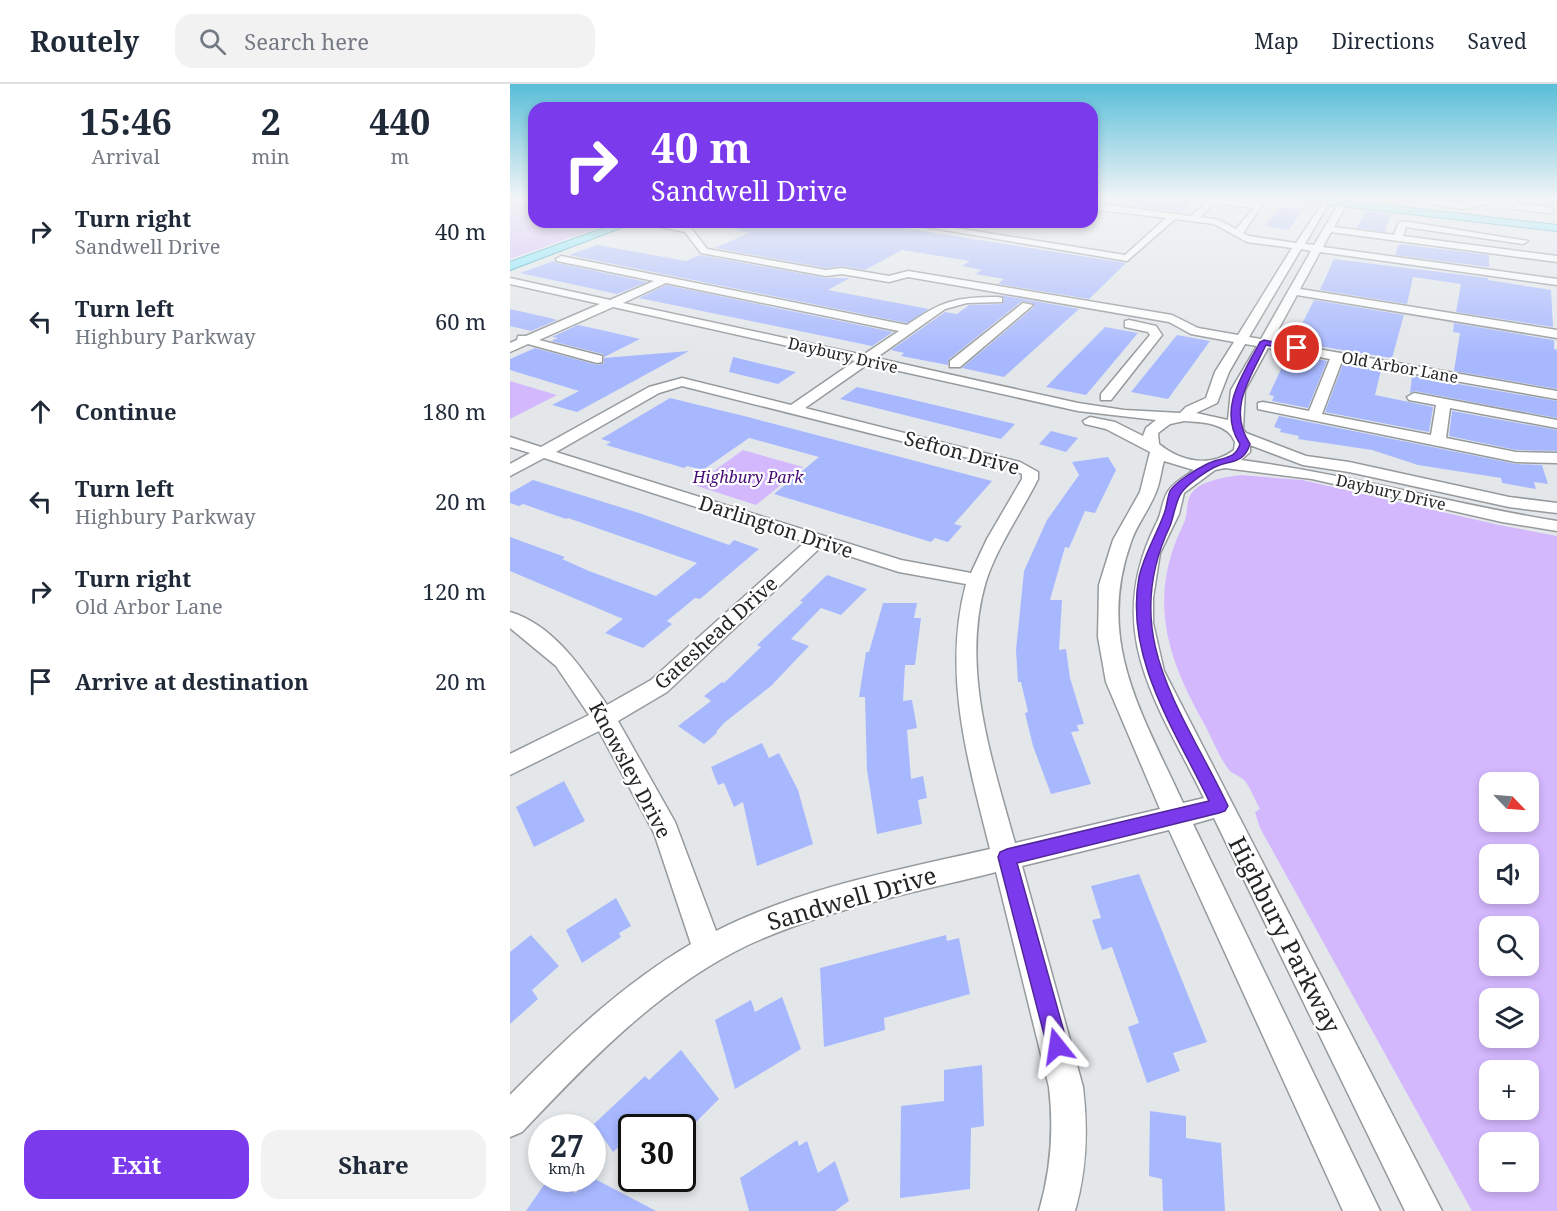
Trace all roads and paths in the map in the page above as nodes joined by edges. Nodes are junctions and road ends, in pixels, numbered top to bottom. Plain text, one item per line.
1 (1317, 250) edge
2 (552, 251) edge
3 (704, 251) edge
4 (1081, 251) edge
5 (1135, 251) edge
6 (1296, 251) edge
7 (1326, 251) edge
8 (1370, 251) edge
9 (1383, 251) edge
10 (1496, 251) edge
11 (1532, 252) joint
12 (1380, 254) junction
13 (561, 259) dead end
14 (1557, 259) edge
15 (510, 266) edge
16 (665, 280) junction
17 (510, 281) edge
18 (1557, 282) edge
19 (510, 291) edge
20 (1294, 291) junction
21 (610, 304) junction
22 (1027, 305) junction
23 (595, 310) junction
24 (908, 329) junction
25 (1557, 334) edge
26 (510, 336) edge
27 (1242, 339) junction
28 (526, 341) junction
29 (1264, 342) junction
30 (510, 348) edge
31 (1337, 356) junction
32 (597, 359) dead end
33 (864, 360) junction
34 (955, 364) dead end
35 (852, 369) junction
36 (1557, 395) edge
37 (1106, 397) dead end
38 (1414, 397) dead end
39 (1444, 402) junction
40 (1263, 406) dead end
41 (795, 409) junction
42 (1181, 417) junction
43 (1314, 417) junction
44 (1557, 424) edge
45 (1239, 433) junction
46 (510, 442) edge
47 (1438, 442) junction
48 (1155, 449) junction
49 (543, 453) junction
50 (1557, 458) edge
51 (1218, 464) junction
52 (510, 471) edge
53 (1557, 508) edge
54 (1557, 526) edge
55 (818, 540) junction
56 (977, 580) junction
57 (510, 619) edge
58 (604, 718) junction
59 (510, 765) edge
60 (1219, 806) junction
61 (1176, 816) junction
62 (1007, 857) junction
63 (708, 951) junction
64 (510, 1120) edge
65 (1057, 1211) edge
66 (1362, 1211) edge
67 (1424, 1211) edge

1 - 20 street
2 - 15 main road
3 - 27 street, Old Arbor Lane
4 - 5 street
6 - 27 street
7 - 12 street
8 - 12 street
9 - 12 street
10 - 11 street
11 - 14 street
12 - 18 street
13 - 16 street
16 - 21 street
16 - 24 street
17 - 21 street, Daybury Drive
19 - 23 street, Daybury Drive
20 - 25 street
20 - 29 street
21 - 23 street
21 - 33 street, Daybury Drive
22 - 24 street
22 - 34 street
22 - 37 street
23 - 28 street
23 - 35 street, Daybury Drive
24 - 33 street
26 - 28 street
27 - 29 street, Old Arbor Lane
27 - 42 street
28 - 30 street
28 - 32 street
29 - 31 street, Old Arbor Lane
29 - 45 street
31 - 36 street, Old Arbor Lane
31 - 43 street
33 - 35 street
33 - 42 street, Daybury Drive
35 - 41 street
35 - 48 street, Daybury Drive
38 - 39 street
39 - 44 street
39 - 47 street
40 - 43 street
41 - 49 street, Sefton Drive
41 - 56 street, Sefton Drive
42 - 45 street, Daybury Drive
42 - 48 street
43 - 47 street
45 - 51 street, Highbury Parkway
45 - 53 street, Daybury Drive
46 - 49 street, Darlington Drive
47 - 50 street
48 - 51 street, Daybury Drive
48 - 61 street
49 - 52 street
49 - 55 street, Darlington Drive
51 - 54 street, Daybury Drive
51 - 60 street, Highbury Parkway
55 - 56 street, Darlington Drive
55 - 58 street, Gateshead Drive
56 - 62 street, Sefton Drive
57 - 58 street, Knowsley Drive
58 - 59 street, Gateshead Drive
58 - 63 street, Knowsley Drive
60 - 61 street, Sandwell Drive
60 - 67 street, Highbury Parkway
61 - 62 street, Sandwell Drive
61 - 66 street
62 - 63 street, Sandwell Drive
62 - 65 street, Sefton Drive
63 - 64 street, Sandwell Drive

